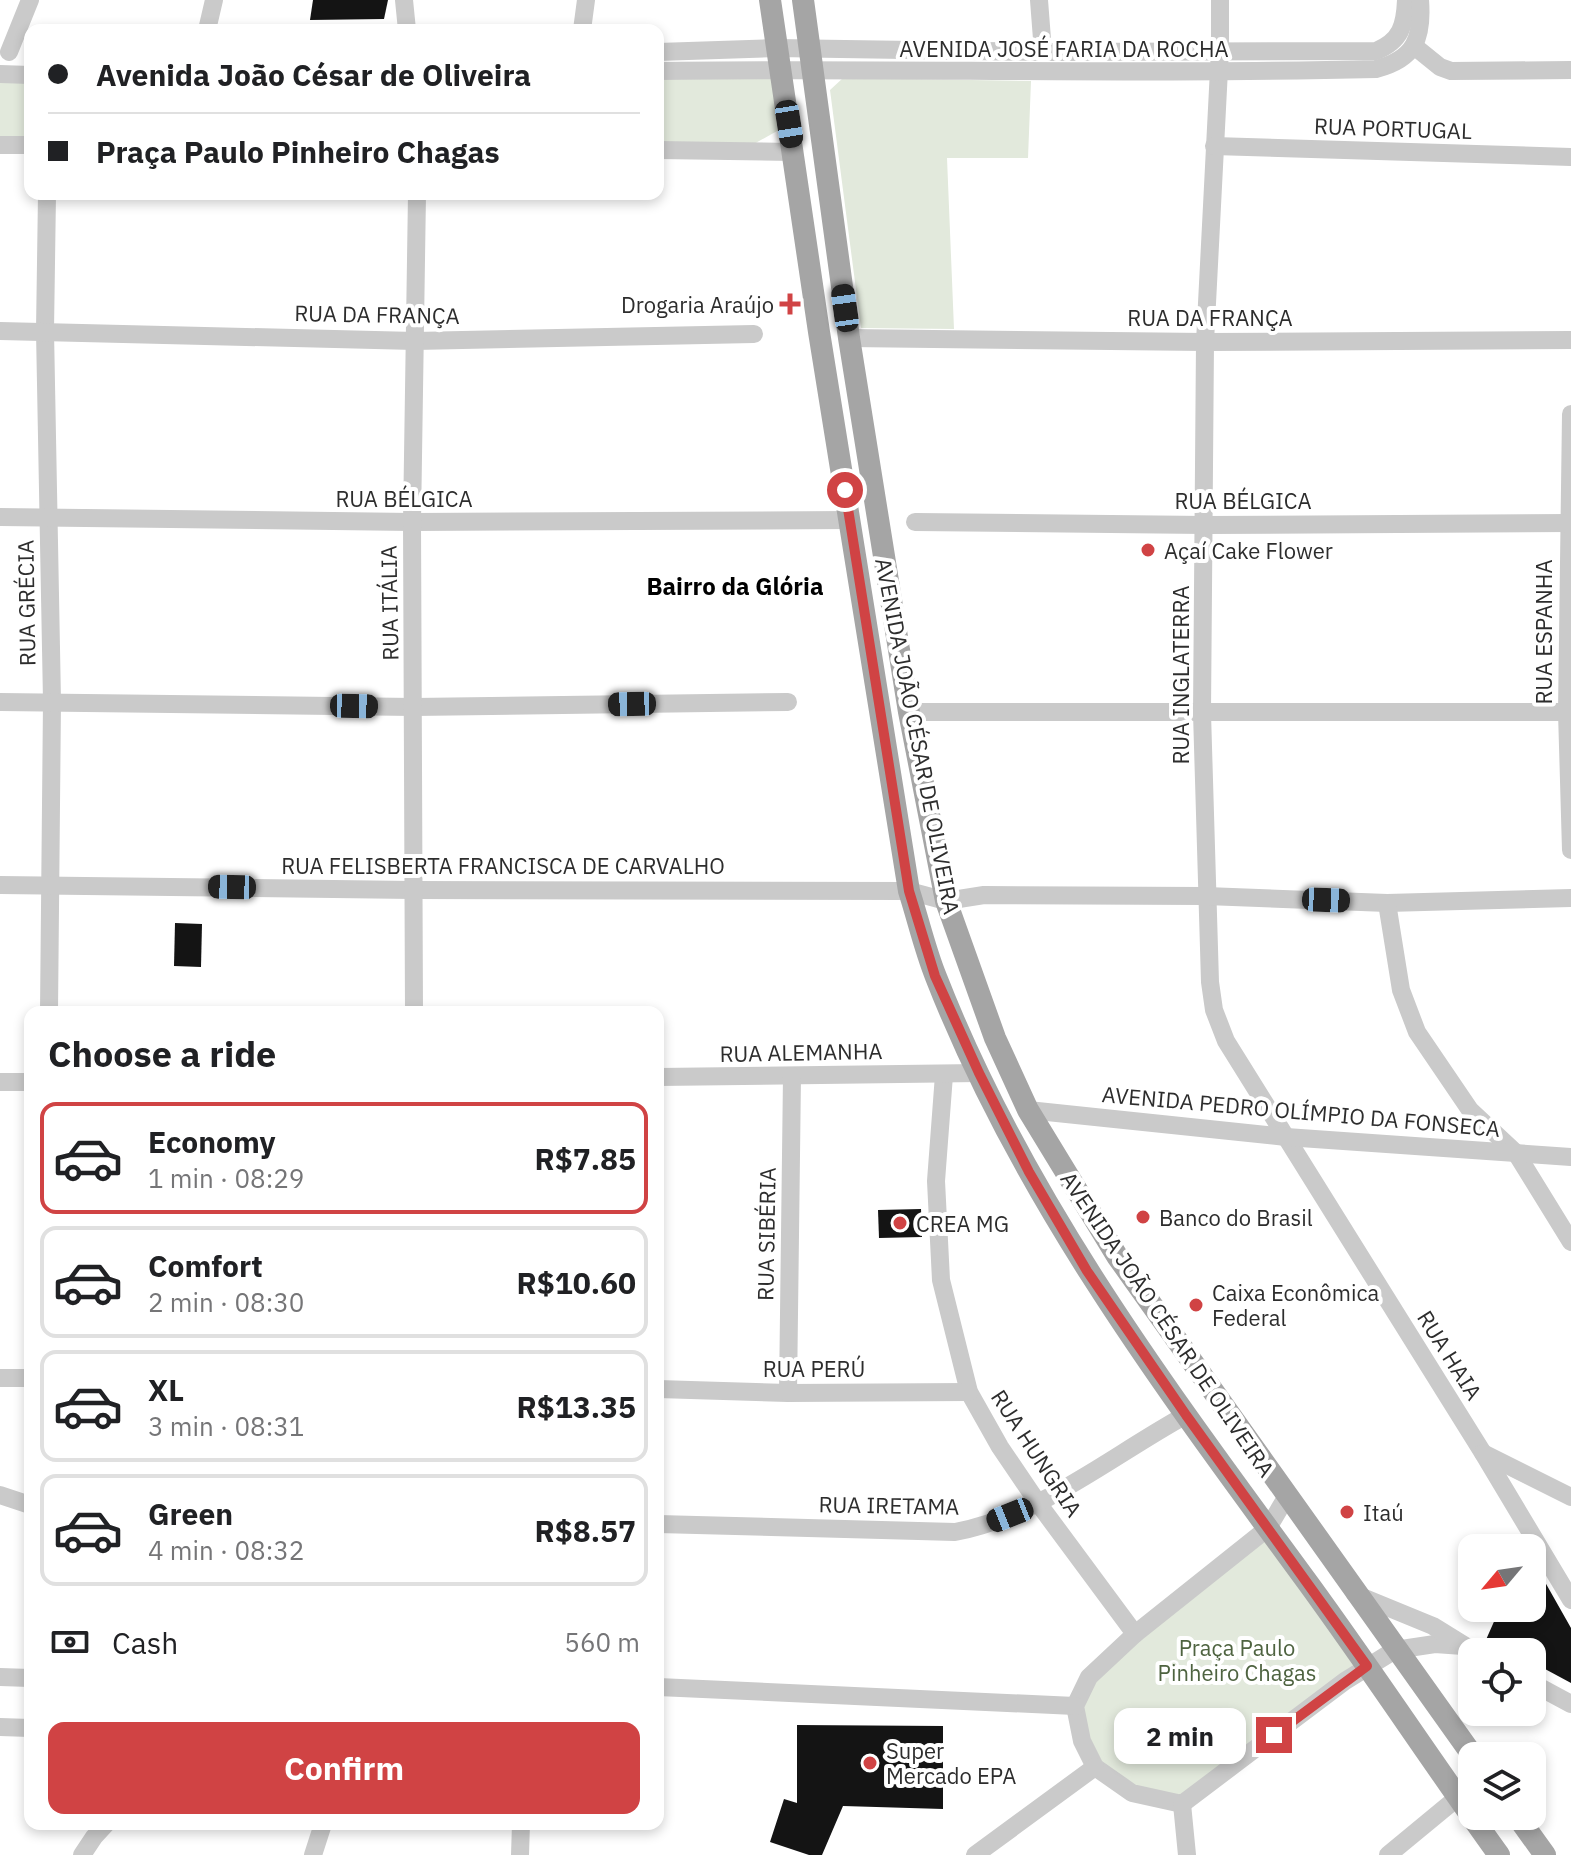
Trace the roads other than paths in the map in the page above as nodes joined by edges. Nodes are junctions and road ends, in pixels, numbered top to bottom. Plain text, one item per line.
1 (30, 0) edge
2 (214, 0) edge
3 (404, 0) edge
4 (586, 0) edge
5 (770, 0) edge
6 (803, 0) edge
7 (1039, 0) edge
8 (1220, 0) edge
9 (1406, 0) edge
10 (1420, 0) edge
11 (208, 24) edge
12 (406, 24) edge
13 (583, 24) edge
14 (1414, 46) junction
15 (809, 48) junction
16 (1220, 50) junction
17 (4, 52) edge
18 (664, 52) edge
19 (1043, 52) junction
20 (24, 53) edge
21 (778, 59) junction
22 (664, 70) edge
23 (1571, 70) edge
24 (813, 71) junction
25 (1218, 73) junction
26 (0, 74) edge
27 (24, 75) edge
28 (0, 145) edge
29 (24, 145) edge
30 (1214, 146) junction
31 (664, 150) edge
32 (793, 152) junction
33 (1571, 157) edge
34 (47, 200) edge
35 (417, 200) edge
36 (0, 331) edge
37 (45, 331) junction
38 (754, 334) dead end
39 (849, 338) junction
40 (1571, 340) edge
41 (415, 341) junction
42 (1205, 342) junction
43 (1571, 414) edge
44 (0, 517) edge
45 (49, 517) junction
46 (850, 520) junction
47 (412, 522) junction
48 (915, 522) dead end
49 (1569, 523) edge
50 (1205, 525) junction
51 (52, 701) junction
52 (0, 702) edge
53 (788, 702) dead end
54 (414, 707) junction
55 (909, 712) junction
56 (1569, 712) edge
57 (1202, 713) junction
58 (1571, 850) edge
59 (938, 857) junction
60 (50, 884) junction
61 (0, 885) edge
62 (413, 890) junction
63 (909, 891) junction
64 (1206, 896) junction
65 (1571, 898) edge
66 (946, 901) junction
67 (1387, 903) junction
68 (49, 1006) edge
69 (414, 1006) edge
70 (979, 1073) junction
71 (944, 1075) junction
72 (792, 1076) junction
73 (664, 1077) edge
74 (0, 1082) edge
75 (24, 1082) edge
76 (1028, 1110) junction
77 (1286, 1137) junction
78 (1516, 1153) junction
79 (1571, 1157) edge
80 (1571, 1242) edge
81 (0, 1378) edge
82 (24, 1378) edge
83 (664, 1389) edge
84 (969, 1392) junction
85 (788, 1393) junction
86 (1186, 1415) junction
87 (1483, 1453) junction
88 (0, 1495) edge
89 (1287, 1496) junction
90 (1571, 1497) edge
91 (24, 1503) edge
92 (1038, 1503) junction
93 (664, 1524) edge
94 (1268, 1528) junction
95 (1355, 1594) junction
96 (1571, 1600) edge
97 (1135, 1634) junction
98 (1458, 1642) edge
99 (1458, 1647) edge
100 (1395, 1650) junction
101 (1367, 1666) junction
102 (0, 1677) edge
103 (24, 1678) edge
104 (664, 1687) edge
105 (1546, 1691) edge
106 (1571, 1704) edge
107 (1075, 1706) junction
108 (0, 1727) edge
109 (24, 1728) edge
110 (1463, 1742) edge
111 (1095, 1767) junction
112 (1457, 1798) junction
113 (1182, 1804) junction
114 (100, 1830) edge
115 (321, 1830) edge
116 (521, 1830) edge
117 (1527, 1830) edge
118 (82, 1855) edge
119 (313, 1855) edge
120 (520, 1855) edge
121 (975, 1855) edge
122 (1187, 1855) edge
123 (1388, 1855) edge
124 (1499, 1855) edge
125 (1545, 1855) edge

1 - 17 street
2 - 11 street
3 - 12 street
4 - 13 street
5 - 21 main road, AVENIDA JOÃO CÉSAR DE OLIVEIRA
6 - 15 main road, AVENIDA JOÃO CÉSAR DE OLIVEIRA
7 - 19 street
8 - 16 street, RUA INGLATERRA
9 - 16 street, AVENIDA JOSÉ FARIA DA ROCHA
10 - 14 street
14 - 23 street
14 - 25 street, AVENIDA JOSÉ FARIA DA ROCHA
15 - 19 street, AVENIDA JOSÉ FARIA DA ROCHA
15 - 21 street, AVENIDA JOSÉ FARIA DA ROCHA
15 - 24 main road, AVENIDA JOÃO CÉSAR DE OLIVEIRA
16 - 19 street, AVENIDA JOSÉ FARIA DA ROCHA
16 - 25 street, RUA INGLATERRA
17 - 20 street
18 - 21 street, AVENIDA JOSÉ FARIA DA ROCHA
21 - 22 street, AVENIDA JOSÉ FARIA DA ROCHA
21 - 24 street, AVENIDA JOSÉ FARIA DA ROCHA
21 - 32 main road, AVENIDA JOÃO CÉSAR DE OLIVEIRA
24 - 25 street, AVENIDA JOSÉ FARIA DA ROCHA
24 - 39 main road, AVENIDA JOÃO CÉSAR DE OLIVEIRA
25 - 30 street, RUA INGLATERRA
26 - 27 street
28 - 29 street
30 - 33 street, RUA PORTUGAL
30 - 42 street, RUA INGLATERRA
31 - 32 street
32 - 46 main road, AVENIDA JOÃO CÉSAR DE OLIVEIRA
34 - 37 street, RUA GRÉCIA
35 - 41 street, RUA ITÁLIA
36 - 37 street, RUA DA FRANÇA
37 - 41 street, RUA DA FRANÇA
37 - 45 street, RUA GRÉCIA
38 - 41 street, RUA DA FRANÇA
39 - 42 street, RUA DA FRANÇA
39 - 55 main road, AVENIDA JOÃO CÉSAR DE OLIVEIRA
40 - 42 street, RUA DA FRANÇA
41 - 47 street, RUA ITÁLIA
42 - 50 street, RUA INGLATERRA
43 - 49 street, RUA ESPANHA
44 - 45 street, RUA BÉLGICA
45 - 47 street, RUA BÉLGICA
45 - 51 street, RUA GRÉCIA
46 - 47 street, RUA BÉLGICA
46 - 63 main road, AVENIDA JOÃO CÉSAR DE OLIVEIRA
47 - 54 street, RUA ITÁLIA
48 - 50 street, RUA BÉLGICA
49 - 50 street, RUA BÉLGICA
49 - 56 street, RUA ESPANHA
50 - 57 street, RUA INGLATERRA
51 - 52 street
51 - 54 street
51 - 60 street, RUA GRÉCIA
53 - 54 street
54 - 62 street, RUA ITÁLIA
55 - 57 street
55 - 59 main road, AVENIDA JOÃO CÉSAR DE OLIVEIRA
56 - 57 street
56 - 58 street, RUA ESPANHA
57 - 64 street, RUA INGLATERRA
59 - 63 street
59 - 66 main road, AVENIDA JOÃO CÉSAR DE OLIVEIRA
60 - 61 street, RUA FELISBERTA FRANCISCA DE CARVALHO
60 - 62 street, RUA FELISBERTA FRANCISCA DE CARVALHO
60 - 68 street, RUA GRÉCIA
62 - 63 street, RUA FELISBERTA FRANCISCA DE CARVALHO
62 - 69 street, RUA ITÁLIA
63 - 66 street, RUA FELISBERTA FRANCISCA DE CARVALHO
63 - 70 main road, AVENIDA JOÃO CÉSAR DE OLIVEIRA
64 - 66 street
64 - 67 street
64 - 77 street, RUA INGLATERRA
65 - 67 street
66 - 76 main road, AVENIDA JOÃO CÉSAR DE OLIVEIRA
67 - 78 street
70 - 71 street
70 - 86 main road, AVENIDA JOÃO CÉSAR DE OLIVEIRA
71 - 72 street, RUA ALEMANHA
71 - 84 street, RUA HUNGRIA
72 - 73 street, RUA ALEMANHA
72 - 85 street, RUA SIBÉRIA
74 - 75 street
76 - 77 street, AVENIDA PEDRO OLÍMPIO DA FONSECA
76 - 89 main road, AVENIDA JOÃO CÉSAR DE OLIVEIRA
77 - 78 street, AVENIDA PEDRO OLÍMPIO DA FONSECA
77 - 87 street, RUA HAIA
78 - 79 street, AVENIDA PEDRO OLÍMPIO DA FONSECA
78 - 80 street
81 - 82 street
83 - 85 street, RUA PERÚ
84 - 85 street, RUA PERÚ
84 - 92 street, RUA HUNGRIA
86 - 92 street, RUA IRETAMA
86 - 94 main road, AVENIDA JOÃO CÉSAR DE OLIVEIRA
87 - 90 street
87 - 96 street, RUA HAIA
88 - 91 street
89 - 94 street
89 - 95 main road, AVENIDA JOÃO CÉSAR DE OLIVEIRA
92 - 93 street, RUA IRETAMA
92 - 97 street, RUA HUNGRIA
94 - 97 street
94 - 101 main road, AVENIDA JOÃO CÉSAR DE OLIVEIRA
95 - 98 street
95 - 100 main road, AVENIDA JOÃO CÉSAR DE OLIVEIRA
97 - 107 street
99 - 100 street
100 - 101 street
100 - 110 main road, AVENIDA JOÃO CÉSAR DE OLIVEIRA
101 - 112 main road, AVENIDA JOÃO CÉSAR DE OLIVEIRA
101 - 113 street
102 - 103 street
104 - 107 street
105 - 106 street
107 - 111 street
108 - 109 street
111 - 113 street
111 - 121 street
112 - 123 street
112 - 124 main road, AVENIDA JOÃO CÉSAR DE OLIVEIRA
113 - 122 street
114 - 118 street
115 - 119 street
116 - 120 street
117 - 125 main road

